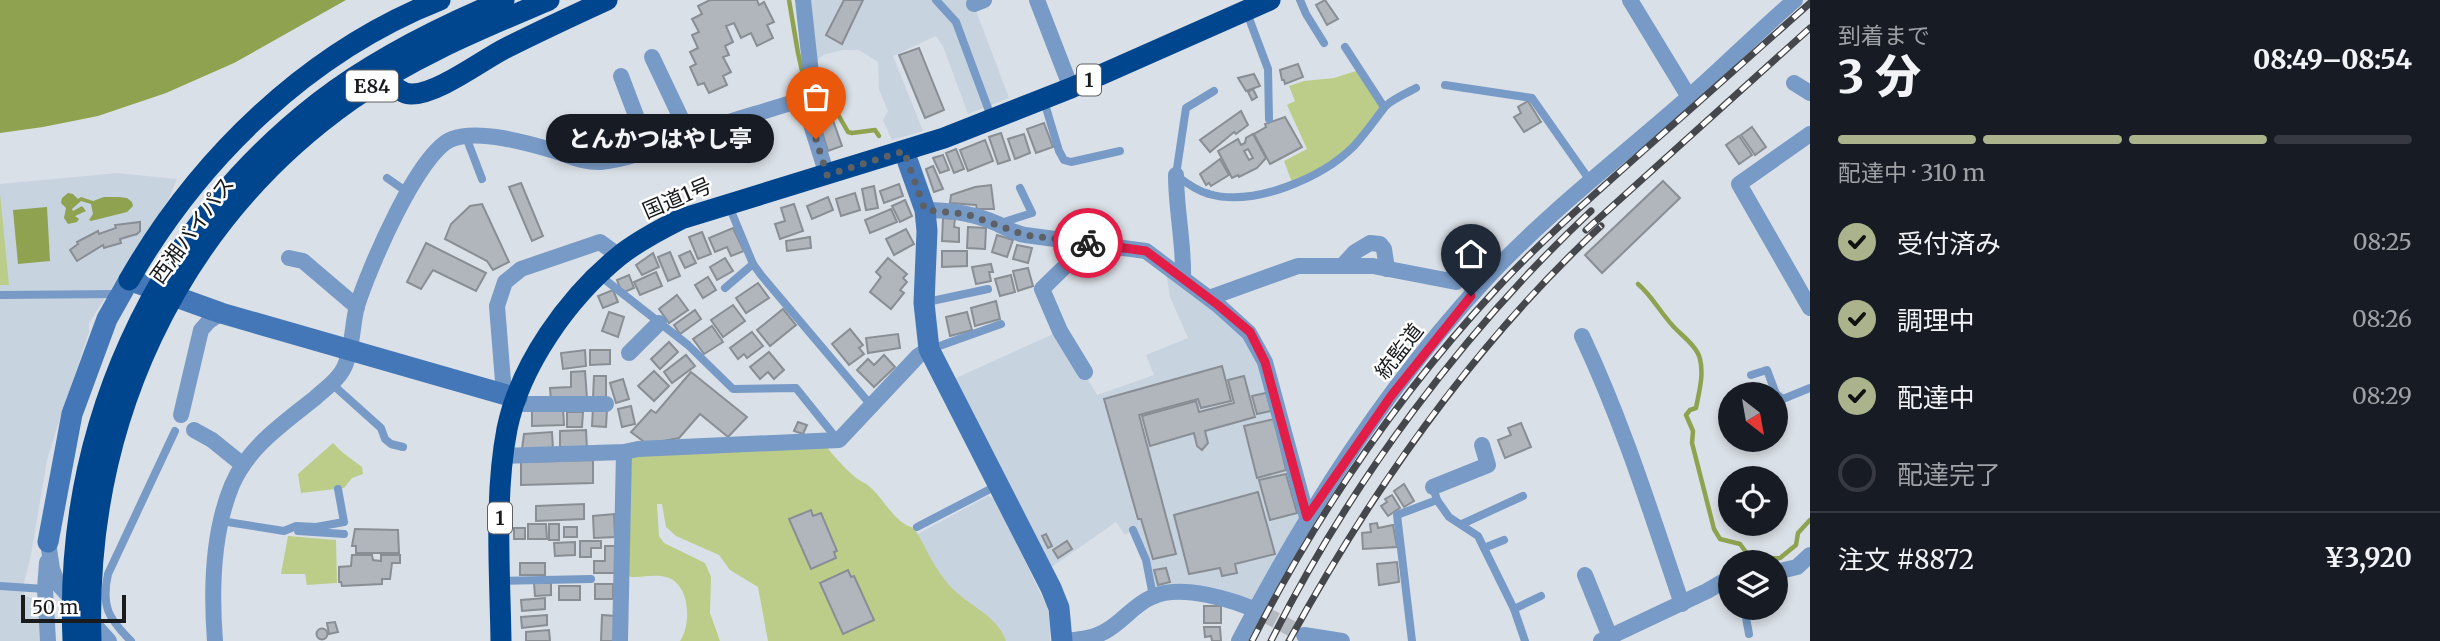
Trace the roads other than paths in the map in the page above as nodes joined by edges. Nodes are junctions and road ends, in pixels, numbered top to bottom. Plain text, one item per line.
1 (440, 0) edge
2 (504, 0) edge
3 (549, 0) edge
4 (607, 0) edge
5 (803, 0) edge
6 (936, 0) edge
7 (1038, 0) edge
8 (1270, 0) edge
9 (1300, 0) edge
10 (1630, 0) edge
11 (1795, 0) edge
12 (1246, 11) junction
13 (1324, 43) dead end
14 (1345, 47) dead end
15 (660, 66) dead end
16 (621, 76) dead end
17 (1794, 83) dead end
18 (1445, 85) dead end
19 (1071, 88) junction
20 (1416, 88) dead end
21 (1214, 91) dead end
22 (1810, 93) edge
23 (1689, 97) junction
24 (803, 99) junction
25 (1043, 99) junction
26 (1384, 107) junction
27 (270, 108) junction
28 (1269, 119) dead end
29 (992, 120) junction
30 (689, 135) junction
31 (1810, 135) edge
32 (456, 138) junction
33 (649, 150) junction
34 (904, 151) junction
35 (1120, 151) dead end
36 (827, 175) junction
37 (1176, 175) junction
38 (387, 178) dead end
39 (481, 179) dead end
40 (1591, 182) junction
41 (1020, 188) dead end
42 (407, 192) junction
43 (728, 203) junction
44 (925, 210) junction
45 (998, 224) junction
46 (1089, 243) junction
47 (1184, 254) junction
48 (619, 256) junction
49 (289, 258) dead end
50 (753, 264) junction
51 (1165, 265) junction
52 (1343, 265) junction
53 (1387, 269) junction
54 (599, 275) junction
55 (1183, 277) junction
56 (1457, 282) dead end
57 (125, 287) junction
58 (725, 288) dead end
59 (988, 289) dead end
60 (0, 295) edge
61 (1209, 298) junction
62 (925, 303) junction
63 (357, 307) junction
64 (1810, 307) edge
65 (221, 313) junction
66 (659, 323) junction
67 (1001, 324) dead end
68 (1582, 336) dead end
69 (350, 349) junction
70 (929, 349) junction
71 (629, 353) dead end
72 (1085, 372) dead end
73 (1751, 375) dead end
74 (1772, 382) edge
75 (332, 384) junction
76 (1810, 388) edge
77 (1788, 397) edge
78 (512, 399) junction
79 (606, 404) dead end
80 (870, 404) junction
81 (181, 415) dead end
82 (194, 430) dead end
83 (176, 431) dead end
84 (839, 440) junction
85 (1482, 446) dead end
86 (402, 447) dead end
87 (624, 452) junction
88 (503, 456) junction
89 (243, 465) junction
90 (999, 485) junction
91 (338, 489) dead end
92 (1435, 493) junction
93 (1523, 496) dead end
94 (1307, 517) junction
95 (221, 520) junction
96 (1461, 524) junction
97 (917, 527) dead end
98 (284, 530) junction
99 (1133, 530) dead end
100 (344, 534) dead end
101 (1504, 540) dead end
102 (48, 542) junction
103 (1485, 548) junction
104 (1810, 555) edge
105 (1788, 569) edge
106 (591, 579) dead end
107 (500, 582) junction
108 (1718, 584) edge
109 (0, 586) edge
110 (1586, 586) dead end
111 (45, 589) junction
112 (63, 590) junction
113 (1153, 596) junction
114 (1541, 596) dead end
115 (1682, 604) junction
116 (1514, 609) junction
117 (1259, 612) junction
118 (1746, 620) edge
119 (1749, 634) dead end
120 (1309, 637) edge
121 (1606, 639) edge
122 (48, 641) edge
123 (73, 641) edge
124 (91, 641) edge
125 (109, 641) edge
126 (131, 641) edge
127 (215, 641) edge
128 (502, 641) edge
129 (620, 641) edge
130 (1062, 641) edge
131 (1239, 641) edge
132 (1342, 641) edge
133 (1412, 641) edge
134 (1525, 641) edge

1 - 27 highway
2 - 123 highway, 西湘バイパス / E84
3 - 124 highway, 西湘バイパス / E84
4 - 27 highway
5 - 24 street
6 - 29 lane
7 - 19 street
8 - 12 highway, 国道1号 / 1
9 - 13 lane
10 - 23 street
11 - 23 street, 統監道
12 - 19 highway, 国道1号 / 1
12 - 28 lane
14 - 26 lane
15 - 30 street
16 - 33 street
17 - 22 street
18 - 40 lane
19 - 25 highway, 国道1号 / 1
20 - 26 lane
21 - 37 lane
23 - 40 street, 統監道
24 - 30 street
24 - 36 street
25 - 29 highway, 国道1号 / 1
25 - 35 lane
26 - 37 lane
27 - 57 highway
29 - 34 highway, 国道1号 / 1
30 - 33 street
31 - 64 street
32 - 33 street
32 - 39 lane
32 - 42 street
34 - 36 highway, 国道1号 / 1
34 - 44 street
36 - 43 highway, 国道1号 / 1
37 - 47 street
38 - 42 lane
40 - 94 street, 統監道
41 - 45 lane
42 - 63 street
43 - 48 highway, 国道1号 / 1
43 - 50 lane
44 - 45 street
44 - 62 street
45 - 46 street
46 - 51 street
46 - 72 street
47 - 51 street
47 - 55 street
48 - 54 highway, 国道1号 / 1
48 - 78 street
49 - 63 street
50 - 58 lane
50 - 80 lane
51 - 55 street
52 - 53 street
52 - 53 street
52 - 61 street
53 - 56 street
54 - 66 lane
54 - 78 highway, 国道1号 / 1
55 - 61 street
57 - 60 lane
57 - 65 street
57 - 102 street
59 - 62 lane
61 - 94 street
62 - 70 street
63 - 69 street
65 - 69 street
65 - 81 street
66 - 71 street
66 - 84 lane
67 - 70 lane
68 - 115 street
69 - 75 street
69 - 78 street
70 - 80 street
70 - 90 street
73 - 74 lane
75 - 86 lane
75 - 89 street
76 - 77 lane
78 - 79 street
78 - 88 highway, 国道1号 / 1
80 - 84 street
82 - 89 street
83 - 126 lane
84 - 87 street
85 - 92 street
87 - 88 street
87 - 129 street
88 - 107 highway, 国道1号 / 1
89 - 95 street
90 - 97 lane
90 - 130 street
91 - 98 lane
92 - 96 lane
92 - 133 lane
93 - 96 lane
94 - 117 street, 統監道
95 - 98 lane
95 - 127 street
96 - 103 lane
98 - 100 lane
99 - 113 lane
101 - 103 lane
102 - 111 street
102 - 112 street
103 - 116 lane
104 - 105 street
106 - 107 lane
107 - 128 highway, 国道1号 / 1
108 - 115 street
109 - 111 lane
110 - 121 street
111 - 112 street
111 - 122 street
112 - 125 street
113 - 117 street
113 - 130 street
114 - 116 lane
115 - 121 street
116 - 134 lane
117 - 131 street, 統監道
118 - 119 lane
120 - 132 street

